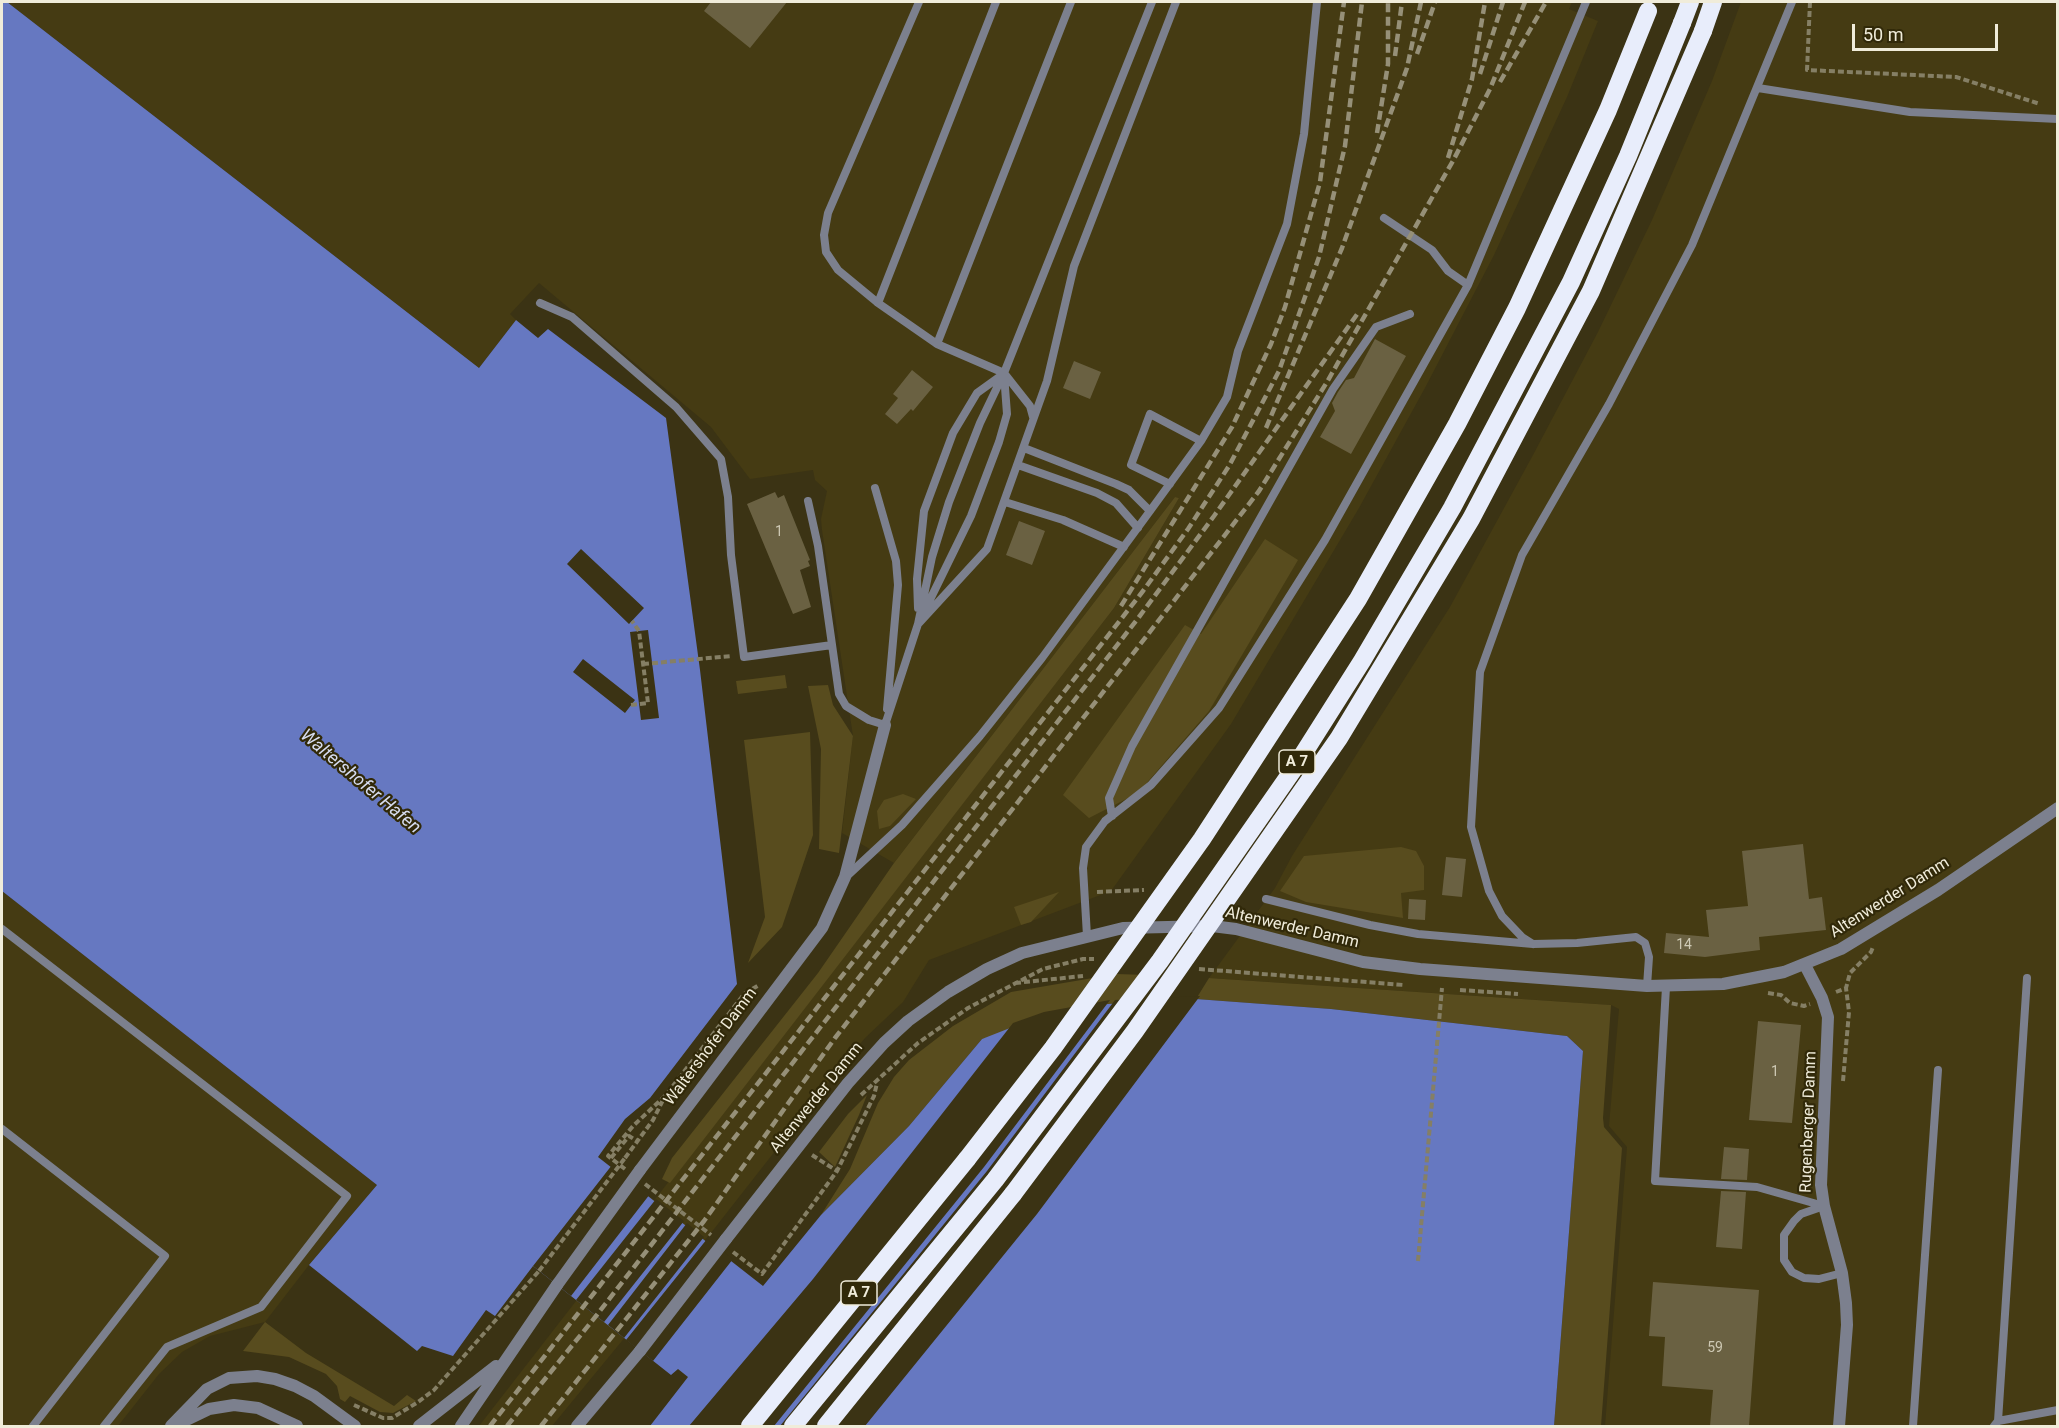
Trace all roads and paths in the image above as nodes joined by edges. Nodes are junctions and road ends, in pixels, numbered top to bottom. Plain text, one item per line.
1 (919, 2) edge
2 (996, 2) edge
3 (1071, 2) edge
4 (1152, 2) edge
5 (1176, 2) edge
6 (1317, 2) edge
7 (1586, 2) edge
8 (1651, 2) edge
9 (1690, 2) edge
10 (1713, 2) edge
11 (1792, 2) edge
12 (1810, 2) edge
13 (1758, 88) junction
14 (2057, 119) edge
15 (1384, 218) dead end
16 (1468, 285) junction
17 (540, 303) dead end
18 (878, 303) junction
19 (1410, 314) dead end
20 (937, 344) junction
21 (1004, 373) junction
22 (1033, 421) junction
23 (1201, 441) junction
24 (1024, 448) junction
25 (1018, 465) junction
26 (1170, 484) junction
27 (875, 488) dead end
28 (808, 501) dead end
29 (1005, 502) junction
30 (1150, 511) junction
31 (1138, 528) junction
32 (1124, 547) junction
33 (632, 621) dead end
34 (918, 624) junction
35 (832, 645) junction
36 (734, 656) dead end
37 (643, 664) junction
38 (631, 705) dead end
39 (885, 725) junction
40 (2058, 808) edge
41 (1112, 816) junction
42 (845, 878) junction
43 (1150, 889) dead end
44 (1083, 892) junction
45 (1266, 899) dead end
46 (2, 928) edge
47 (1087, 936) junction
48 (1533, 944) junction
49 (1805, 965) junction
50 (1190, 969) dead end
51 (2027, 978) dead end
52 (762, 983) dead end
53 (1012, 983) dead end
54 (1410, 985) dead end
55 (1431, 987) dead end
56 (1647, 987) junction
57 (1666, 987) junction
58 (1442, 988) junction
59 (1846, 988) dead end
60 (1521, 994) dead end
61 (1938, 1070) dead end
62 (1843, 1082) dead end
63 (666, 1095) junction
64 (2, 1130) edge
65 (638, 1141) junction
66 (812, 1155) dead end
67 (611, 1158) junction
68 (837, 1171) junction
69 (636, 1174) junction
70 (1824, 1206) junction
71 (722, 1240) junction
72 (1418, 1261) dead end
73 (1842, 1273) junction
74 (504, 1360) junction
75 (2058, 1410) edge
76 (344, 1418) junction
77 (1996, 1424) edge
78 (33, 1426) edge
79 (104, 1426) edge
80 (173, 1426) edge
81 (297, 1426) edge
82 (355, 1426) edge
83 (419, 1426) edge
84 (460, 1426) edge
85 (577, 1426) edge
86 (750, 1426) edge
87 (792, 1426) edge
88 (826, 1426) edge
89 (1839, 1426) edge
90 (1913, 1426) edge

1 - 18 lane
2 - 18 lane
3 - 20 lane
4 - 21 lane
5 - 22 lane
6 - 23 lane
7 - 16 lane
8 - 86 highway, A 7, bridge
9 - 87 highway, A 7, bridge
10 - 88 highway, A 7, bridge
11 - 13 lane
12 - 14 path
13 - 14 lane
13 - 48 lane
15 - 16 lane
16 - 41 lane
17 - 35 lane
18 - 20 lane
19 - 41 lane
20 - 21 lane
21 - 22 lane
21 - 34 lane
21 - 34 lane
21 - 34 lane
22 - 24 lane
23 - 26 lane
23 - 26 lane
24 - 25 lane
24 - 30 lane
25 - 29 lane
25 - 31 lane
26 - 30 lane
27 - 39 lane
28 - 35 lane
29 - 32 lane
29 - 34 lane
30 - 31 lane
31 - 32 lane
32 - 42 lane
33 - 37 path
34 - 39 lane
35 - 39 lane
36 - 37 path
37 - 38 path
39 - 42 street, Waltershofer Damm
40 - 49 street, Altenwerder Damm
41 - 44 lane
42 - 69 street, Waltershofer Damm
43 - 44 path
44 - 47 lane
45 - 48 lane
46 - 79 lane
47 - 56 street, Altenwerder Damm
47 - 71 street, Altenwerder Damm
48 - 56 lane
49 - 57 street, Altenwerder Damm
49 - 70 street, Rugenberger Damm
50 - 54 path
51 - 77 lane
52 - 63 path
53 - 68 path
55 - 58 path
56 - 57 street, Altenwerder Damm
57 - 70 lane
58 - 60 path
58 - 72 path
59 - 62 path
61 - 90 lane
63 - 65 path
63 - 67 path
64 - 78 lane
65 - 67 path
65 - 76 path, bridge
66 - 68 path
67 - 69 path
68 - 71 path
69 - 71 path
69 - 74 street, Waltershofer Damm, bridge
70 - 73 street, Rugenberger Damm
70 - 73 lane
71 - 85 street, Altenwerder Damm, bridge
73 - 89 street, Rugenberger Damm
74 - 83 street, Waltershofer Damm
74 - 84 street, Waltershofer Damm
75 - 77 lane
76 - 80 street
76 - 82 street
80 - 81 street

